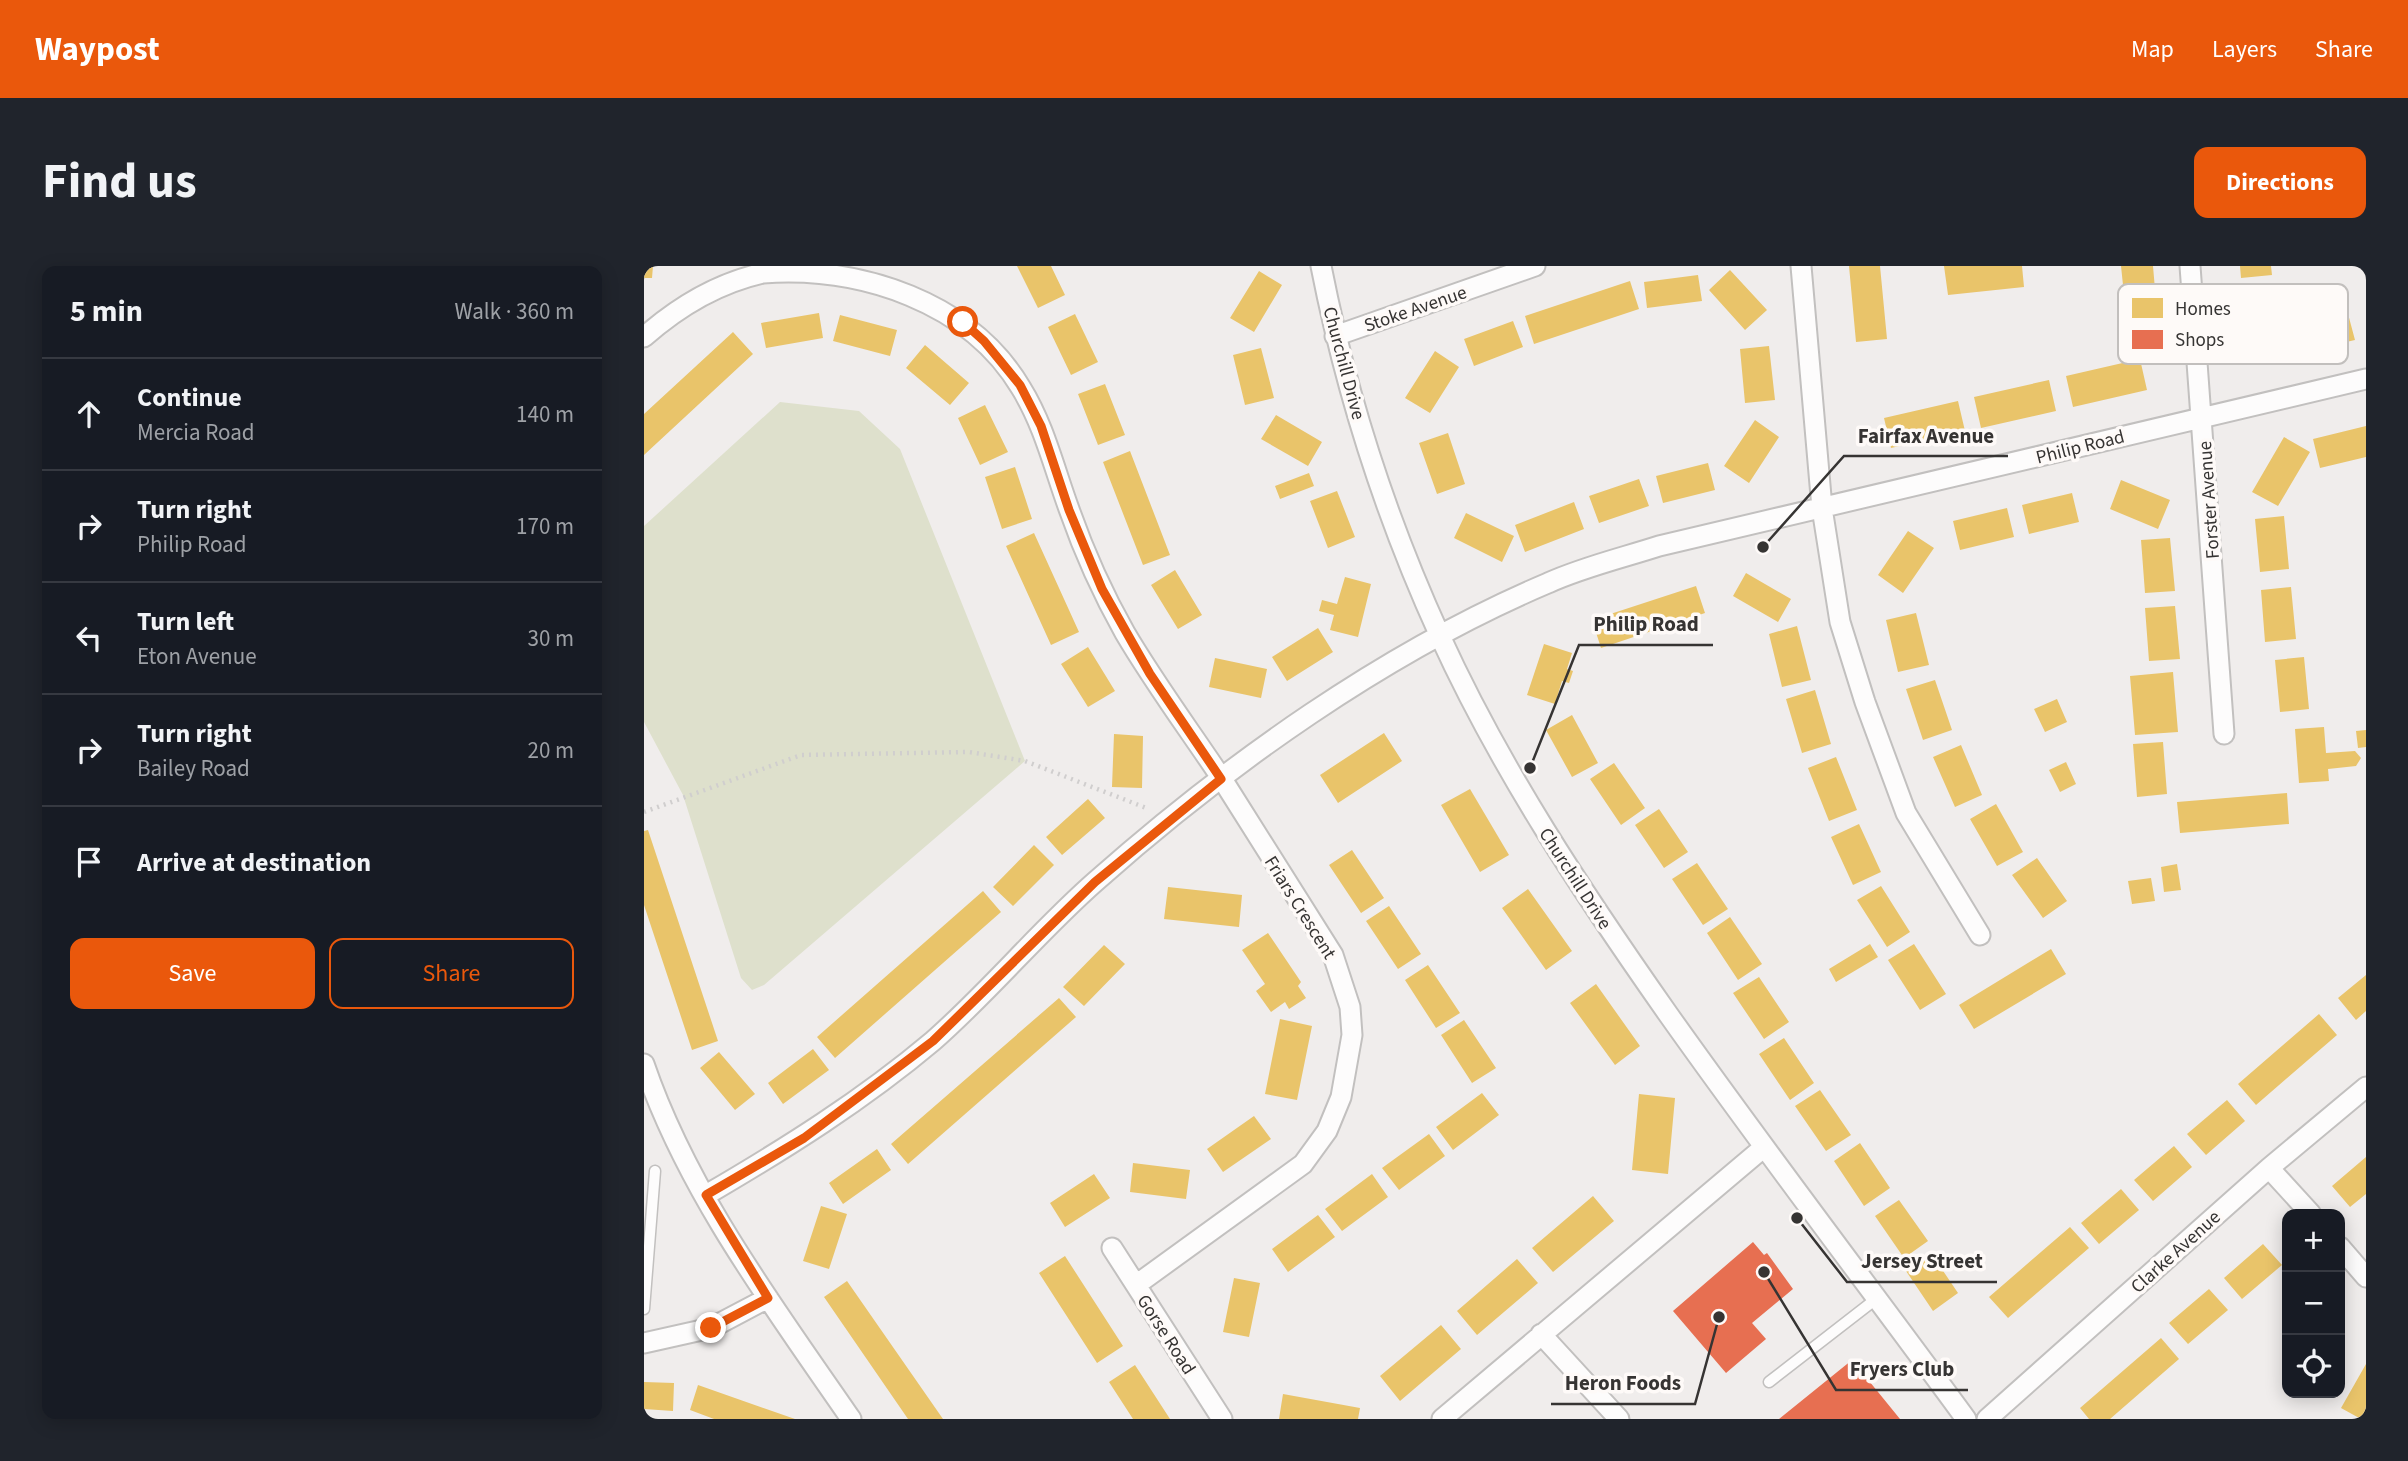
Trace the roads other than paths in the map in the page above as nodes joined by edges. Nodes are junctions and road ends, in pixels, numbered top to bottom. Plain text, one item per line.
1 (1321, 266) edge
2 (1535, 266) edge
3 (1801, 266) edge
4 (2190, 266) edge
5 (2191, 284) edge
6 (1335, 336) junction
7 (644, 337) edge
8 (2198, 364) edge
9 (2366, 379) edge
10 (2202, 416) junction
11 (1822, 508) junction
12 (1440, 636) junction
13 (2224, 734) dead end
14 (1221, 779) junction
15 (1980, 935) dead end
16 (644, 1064) edge
17 (2366, 1087) edge
18 (1763, 1148) junction
19 (2269, 1168) junction
20 (655, 1171) dead end
21 (706, 1195) junction
22 (2306, 1209) edge
23 (1112, 1248) dead end
24 (2345, 1253) edge
25 (2366, 1277) edge
26 (1136, 1285) junction
27 (768, 1298) junction
28 (1876, 1299) junction
29 (644, 1309) edge
30 (1541, 1334) junction
31 (644, 1343) edge
32 (1769, 1382) dead end
33 (851, 1419) edge
34 (1222, 1419) edge
35 (1443, 1419) edge
36 (1619, 1419) edge
37 (1966, 1419) edge
38 (1987, 1419) edge

1 - 6 street, Churchill Drive
2 - 6 street, Stoke Avenue
3 - 11 street
4 - 5 street, Forster Avenue
6 - 12 street, Churchill Drive
7 - 14 street, Friars Crescent
8 - 10 street, Forster Avenue
9 - 10 street, Philip Road
10 - 11 street, Philip Road
10 - 13 street, Forster Avenue
11 - 12 street, Philip Road
11 - 15 street
12 - 14 street, Philip Road
12 - 18 street, Churchill Drive
14 - 21 street, Philip Road
14 - 26 street, Friars Crescent
16 - 21 street
17 - 19 street, Clarke Avenue
18 - 28 street, Churchill Drive
18 - 30 street
19 - 22 street
19 - 38 street, Clarke Avenue
20 - 29 lane
21 - 27 street
23 - 26 street, Gorse Road
24 - 25 street
26 - 34 street, Gorse Road
27 - 31 street
27 - 33 street
28 - 32 lane
28 - 37 street, Churchill Drive
30 - 35 street
30 - 36 street

